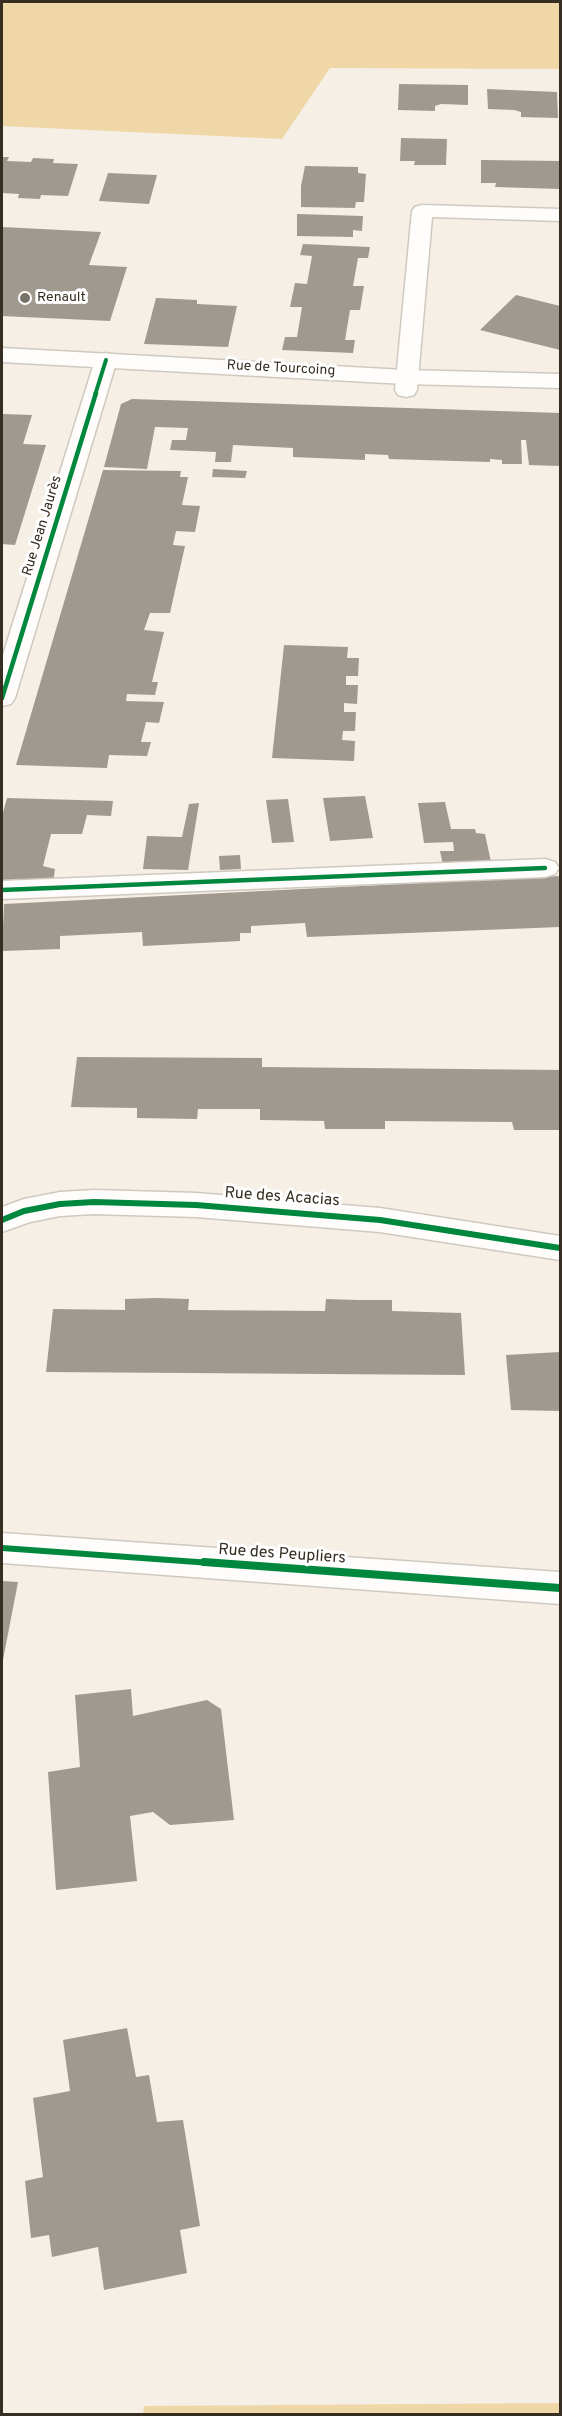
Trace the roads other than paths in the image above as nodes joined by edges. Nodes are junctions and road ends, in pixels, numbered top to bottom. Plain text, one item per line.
1 (561, 215) edge
2 (2, 356) edge
3 (103, 370) junction
4 (2, 375) edge
5 (561, 381) edge
6 (406, 383) junction
7 (561, 395) edge
8 (2, 698) edge
9 (545, 868) dead end
10 (2, 890) edge
11 (2, 1220) edge
12 (561, 1248) edge
13 (2, 1548) edge
14 (561, 1588) edge

1 - 6 street
2 - 3 street, Rue de Tourcoing
3 - 4 street, Rue de Tourcoing
3 - 6 street, Rue de Tourcoing
3 - 8 street, Rue Jean Jaurès
5 - 6 street, Rue de Tourcoing
6 - 7 street, Rue de Tourcoing
9 - 10 street
11 - 12 street, Rue des Acacias
13 - 14 street, Rue des Peupliers

